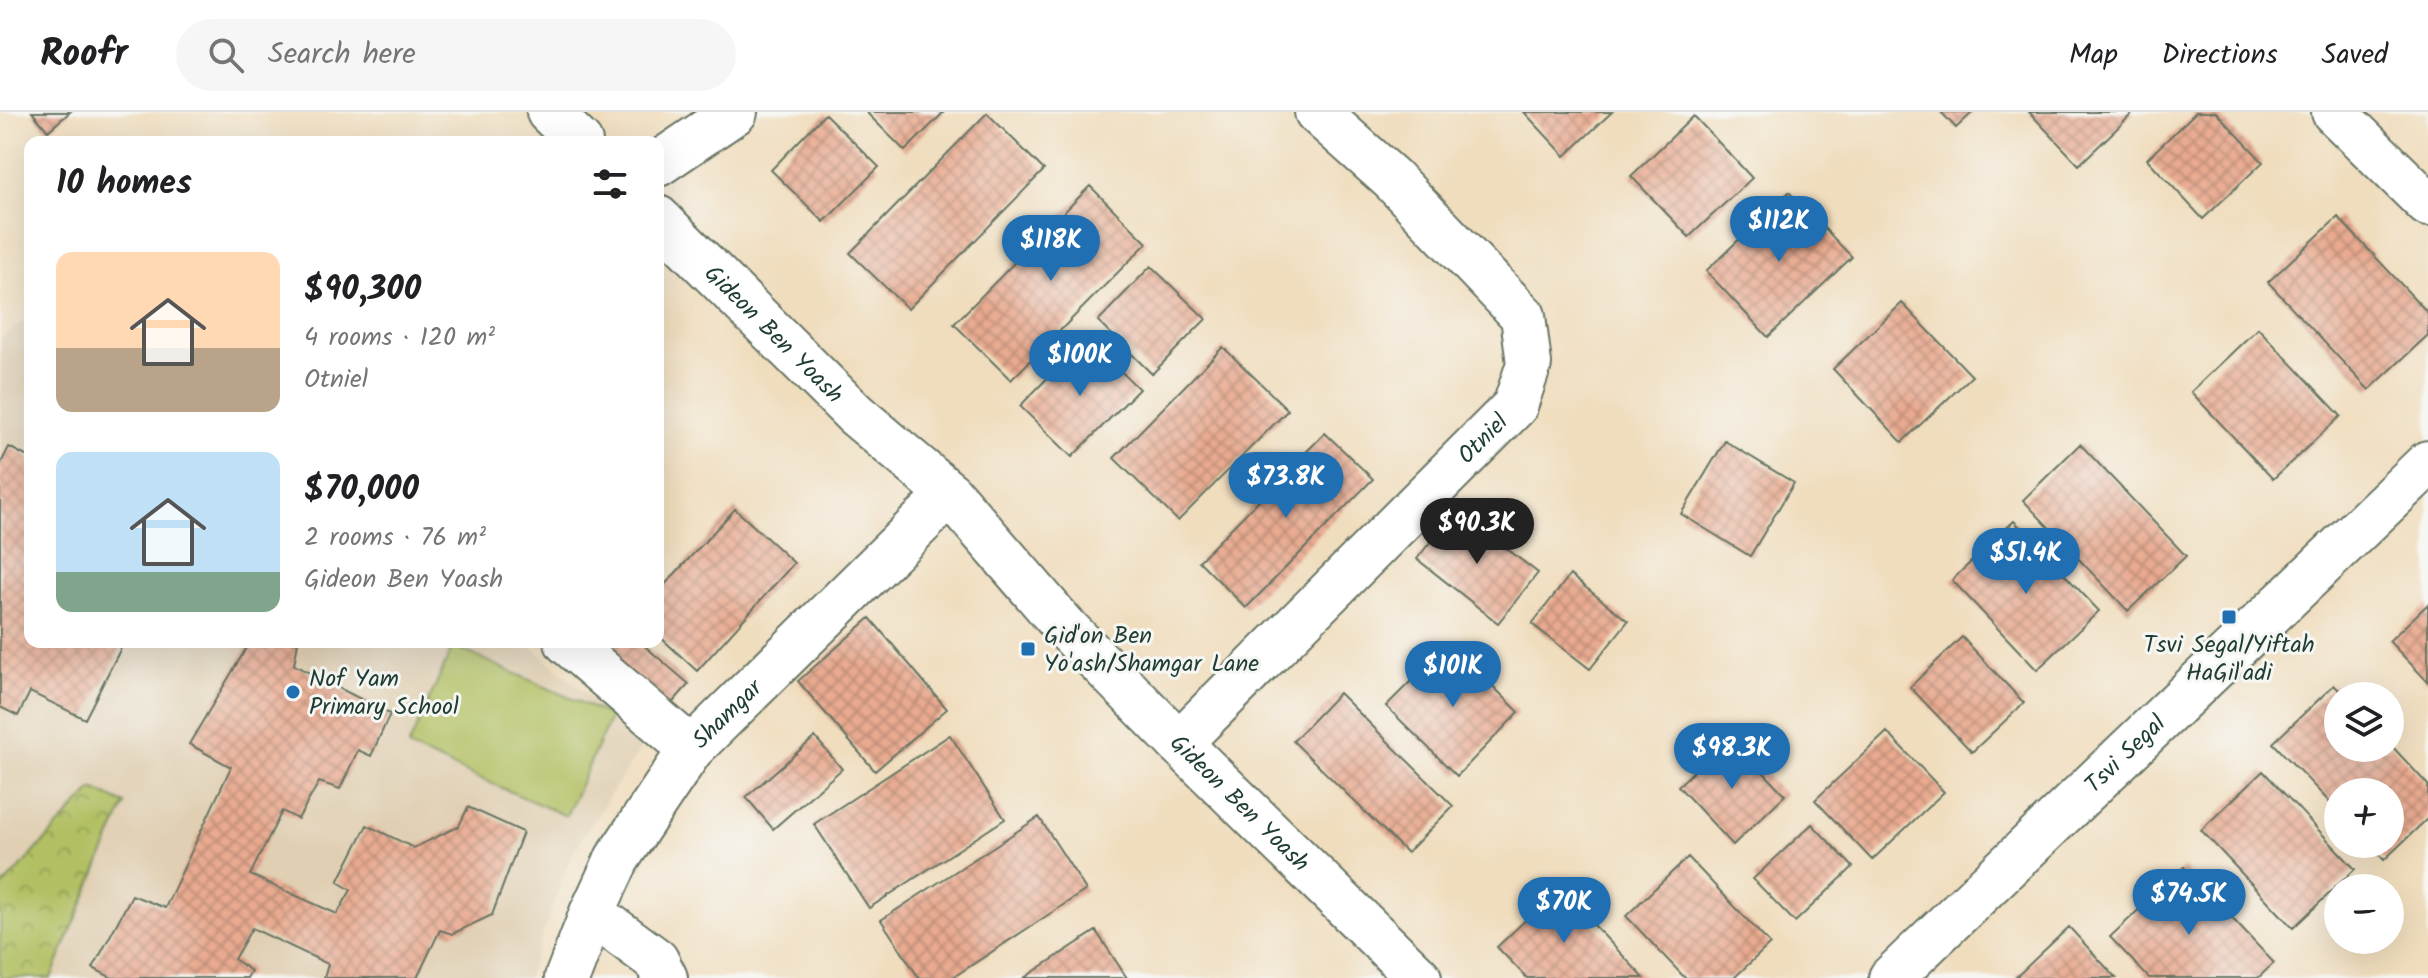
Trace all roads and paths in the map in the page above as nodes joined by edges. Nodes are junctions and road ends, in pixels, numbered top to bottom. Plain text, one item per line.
1 (549, 112) edge
2 (735, 112) edge
3 (1317, 112) edge
4 (2334, 112) edge
5 (574, 136) edge
6 (664, 160) edge
7 (2428, 204) edge
8 (664, 224) edge
9 (2428, 463) edge
10 (940, 504) junction
11 (574, 648) edge
12 (1179, 743) junction
13 (691, 749) junction
14 (592, 913) junction
15 (567, 978) edge
16 (665, 978) edge
17 (1419, 978) edge
18 (1891, 978) edge

1 - 5 street
2 - 6 street
3 - 12 street, Otniel
4 - 7 street
8 - 10 street, Gideon Ben Yoash
9 - 18 street, Tsvi Segal
10 - 12 street, Gideon Ben Yoash
10 - 13 street, Shamgar
11 - 13 street
12 - 17 street, Gideon Ben Yoash
13 - 14 street, Shamgar
14 - 15 street, Shamgar
14 - 16 street

